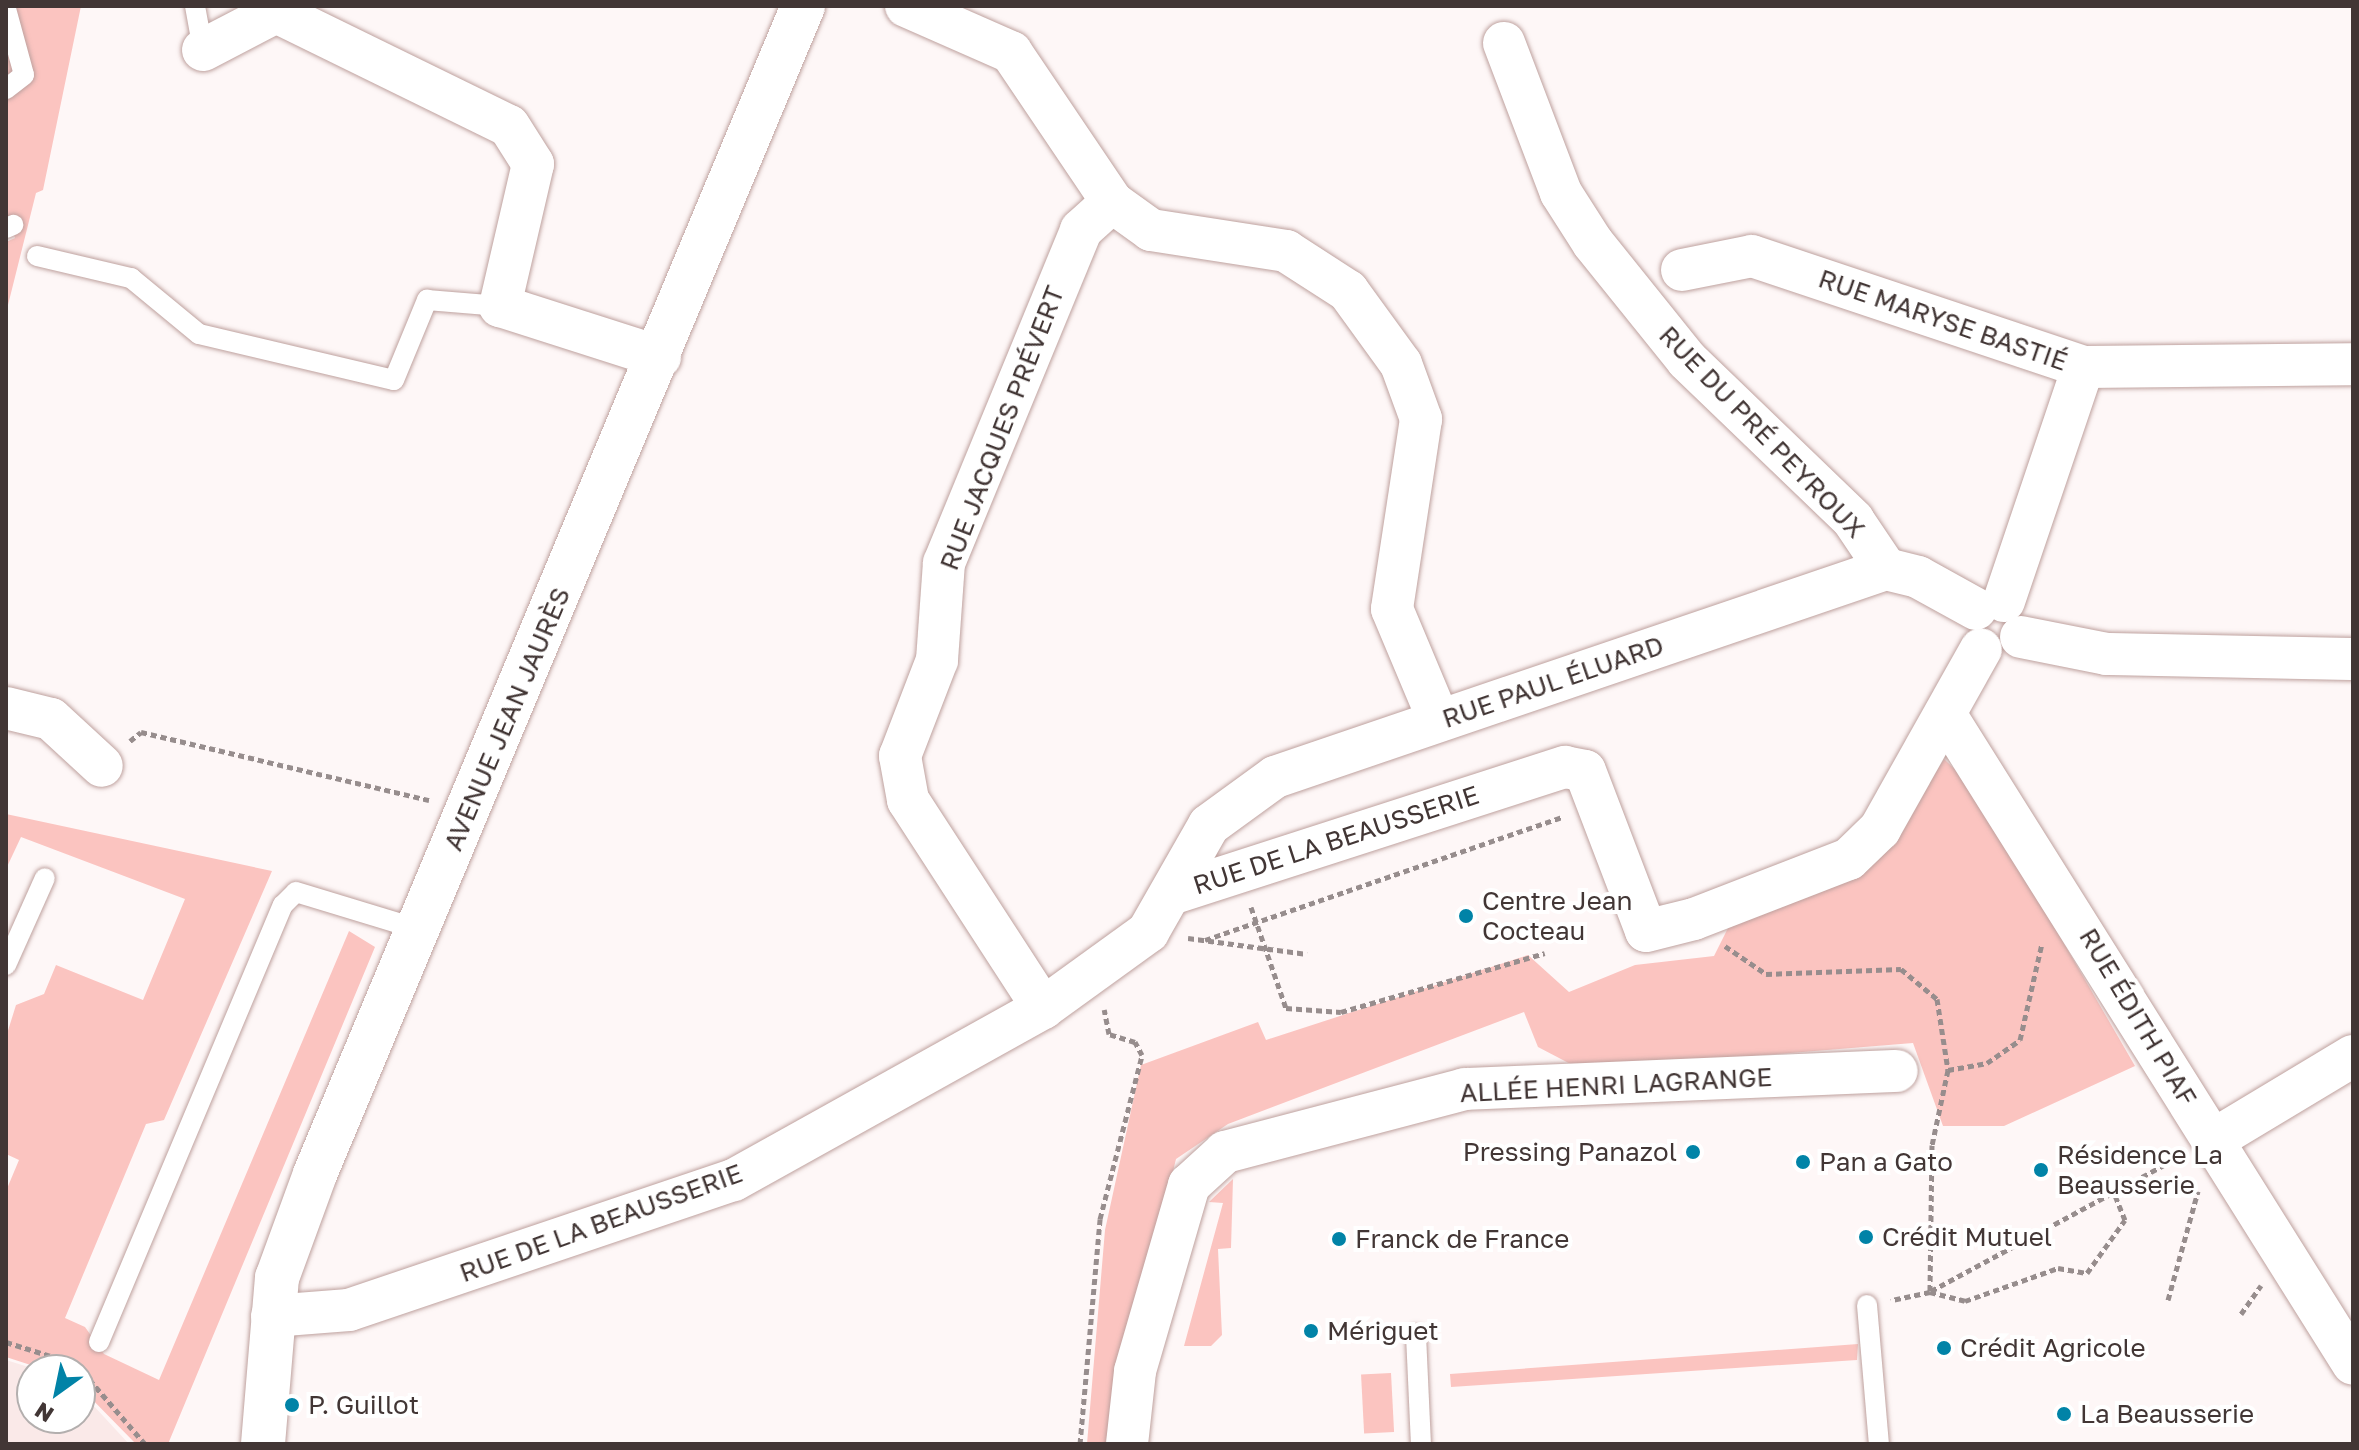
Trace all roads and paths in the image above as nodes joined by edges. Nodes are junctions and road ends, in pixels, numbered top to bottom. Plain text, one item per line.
1 (195, 6) edge
2 (803, 6) edge
3 (906, 6) edge
4 (6, 9) edge
5 (1504, 43) dead end
6 (203, 50) joint
7 (6, 89) edge
8 (1112, 202) junction
9 (37, 256) dead end
10 (1682, 270) dead end
11 (500, 306) junction
12 (660, 357) junction
13 (2353, 364) edge
14 (2083, 367) junction
15 (1886, 569) junction
16 (1995, 624) junction
17 (2353, 659) edge
18 (6, 708) edge
19 (1945, 714) junction
20 (1439, 721) junction
21 (102, 766) joint
22 (469, 809) junction
23 (1574, 830) dead end
24 (1239, 872) junction
25 (45, 878) dead end
26 (2056, 882) junction
27 (1174, 893) junction
28 (1256, 919) junction
29 (418, 929) junction
30 (1148, 932) junction
31 (1205, 940) junction
32 (1266, 949) junction
33 (1545, 953) dead end
34 (1307, 954) dead end
35 (6, 965) edge
36 (1090, 975) junction
37 (1043, 1008) junction
38 (2353, 1056) edge
39 (1948, 1070) dead end
40 (1897, 1071) dead end
41 (2213, 1140) junction
42 (2113, 1190) junction
43 (2267, 1277) dead end
44 (2168, 1300) dead end
45 (1867, 1305) dead end
46 (2241, 1314) dead end
47 (272, 1316) junction
48 (1416, 1335) dead end
49 (6, 1342) edge
50 (99, 1342) dead end
51 (2353, 1364) edge
52 (145, 1444) edge
53 (263, 1444) edge
54 (1080, 1444) edge
55 (1127, 1444) edge
56 (1421, 1444) edge
57 (1879, 1444) edge

1 - 6 lane
2 - 12 main road, AVENUE JEAN JAURÈS
3 - 8 street
4 - 7 lane
5 - 15 street, RUE DU PRÉ PEYROUX
6 - 11 street
8 - 20 street
8 - 37 street, RUE JACQUES PRÉVERT
9 - 11 lane
10 - 14 street, RUE MARYSE BASTIÉ
11 - 12 street
12 - 22 main road, AVENUE JEAN JAURÈS
13 - 14 street, RUE MARYSE BASTIÉ
14 - 16 street, RUE DE LA BEAUSSERIE
15 - 16 street
15 - 20 street, RUE PAUL ÉLUARD
16 - 17 street
16 - 19 street, RUE DE LA BEAUSSERIE
18 - 21 street
19 - 24 street, RUE DE LA BEAUSSERIE
19 - 26 street, RUE ÉDITH PIAF
20 - 27 street, RUE PAUL ÉLUARD
21 - 22 path
22 - 29 main road, AVENUE JEAN JAURÈS
23 - 28 path
24 - 27 street, RUE DE LA BEAUSSERIE
24 - 28 path
25 - 35 lane
26 - 39 path
26 - 41 street, RUE ÉDITH PIAF
27 - 30 street, RUE DE LA BEAUSSERIE
28 - 31 path
28 - 32 path
29 - 47 main road, AVENUE JEAN JAURÈS
29 - 50 lane
30 - 31 path
30 - 36 street, RUE DE LA BEAUSSERIE
31 - 32 path
32 - 33 path
32 - 34 path
36 - 37 street, RUE DE LA BEAUSSERIE
36 - 54 path
37 - 47 street, RUE DE LA BEAUSSERIE
38 - 41 street
40 - 55 street, ALLÉE HENRI LAGRANGE
41 - 42 path
41 - 44 path
41 - 51 street, RUE ÉDITH PIAF
42 - 42 path
43 - 46 path
45 - 57 lane
47 - 53 main road, AVENUE JEAN JAURÈS
48 - 56 lane
49 - 52 path

